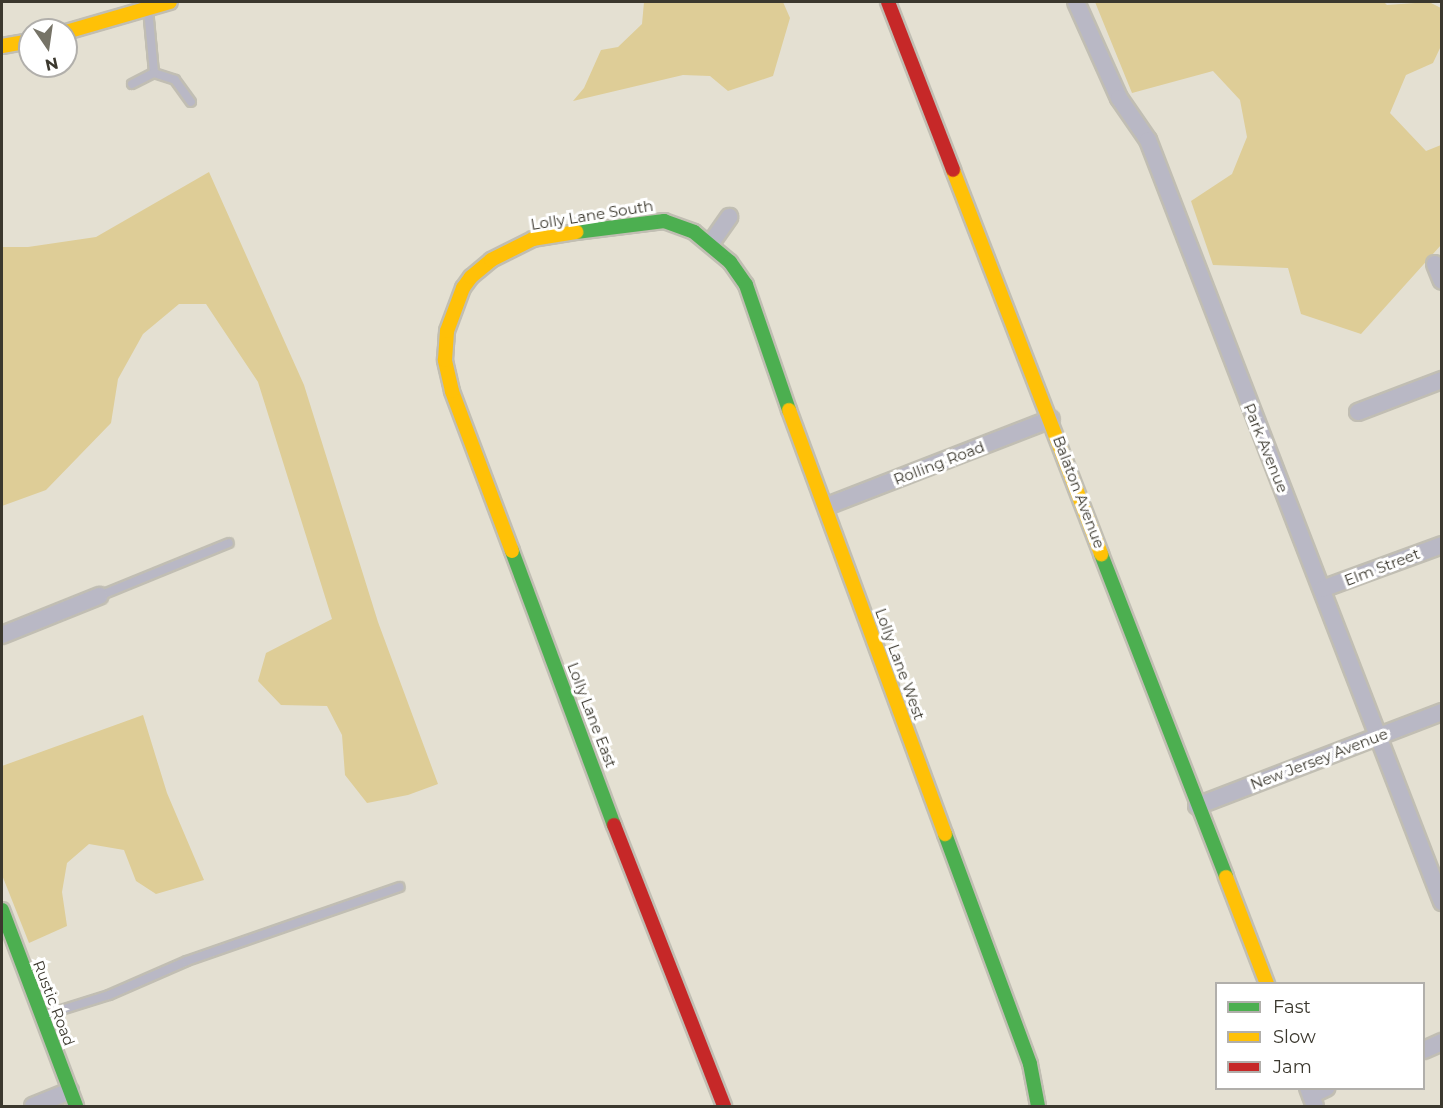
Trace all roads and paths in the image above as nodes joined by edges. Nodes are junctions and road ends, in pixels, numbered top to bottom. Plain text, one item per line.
1 (170, 2) edge
2 (888, 2) edge
3 (1077, 2) edge
4 (148, 8) junction
5 (78, 28) edge
6 (18, 43) edge
7 (2, 46) edge
8 (154, 73) junction
9 (132, 84) dead end
10 (191, 102) dead end
11 (729, 217) dead end
12 (711, 243) junction
13 (1435, 264) dead end
14 (1442, 281) edge
15 (447, 331) joint
16 (1442, 380) edge
17 (1358, 412) dead end
18 (1051, 419) junction
19 (827, 506) junction
20 (229, 543) dead end
21 (1442, 545) edge
22 (1322, 590) junction
23 (99, 596) joint
24 (2, 635) edge
25 (1442, 712) edge
26 (1379, 736) junction
27 (1197, 806) junction
28 (399, 886) dead end
29 (1442, 902) edge
30 (2, 910) edge
31 (1266, 982) edge
32 (41, 1016) junction
33 (1442, 1042) edge
34 (1425, 1050) edge
35 (73, 1099) edge
36 (33, 1107) edge
37 (724, 1107) edge
38 (1038, 1107) edge

1 - 4 street
2 - 18 street, Balaton Avenue
3 - 22 street, Park Avenue
4 - 5 street
4 - 8 lane
6 - 7 street
8 - 9 lane
8 - 10 lane
11 - 12 street
12 - 15 street, Lolly Lane South
12 - 19 street, Lolly Lane West
13 - 14 street
15 - 37 street, Lolly Lane East
16 - 17 street
18 - 19 street, Rolling Road
18 - 27 street, Balaton Avenue
19 - 38 street, Lolly Lane West
20 - 23 lane
21 - 22 street, Elm Street
22 - 26 street, Park Avenue
23 - 24 street
25 - 26 street, New Jersey Avenue
26 - 27 street, New Jersey Avenue
26 - 29 street, Park Avenue
27 - 31 street, Balaton Avenue
28 - 32 lane
30 - 32 street, Rustic Road
32 - 35 street, Rustic Road
33 - 34 street
35 - 36 street

